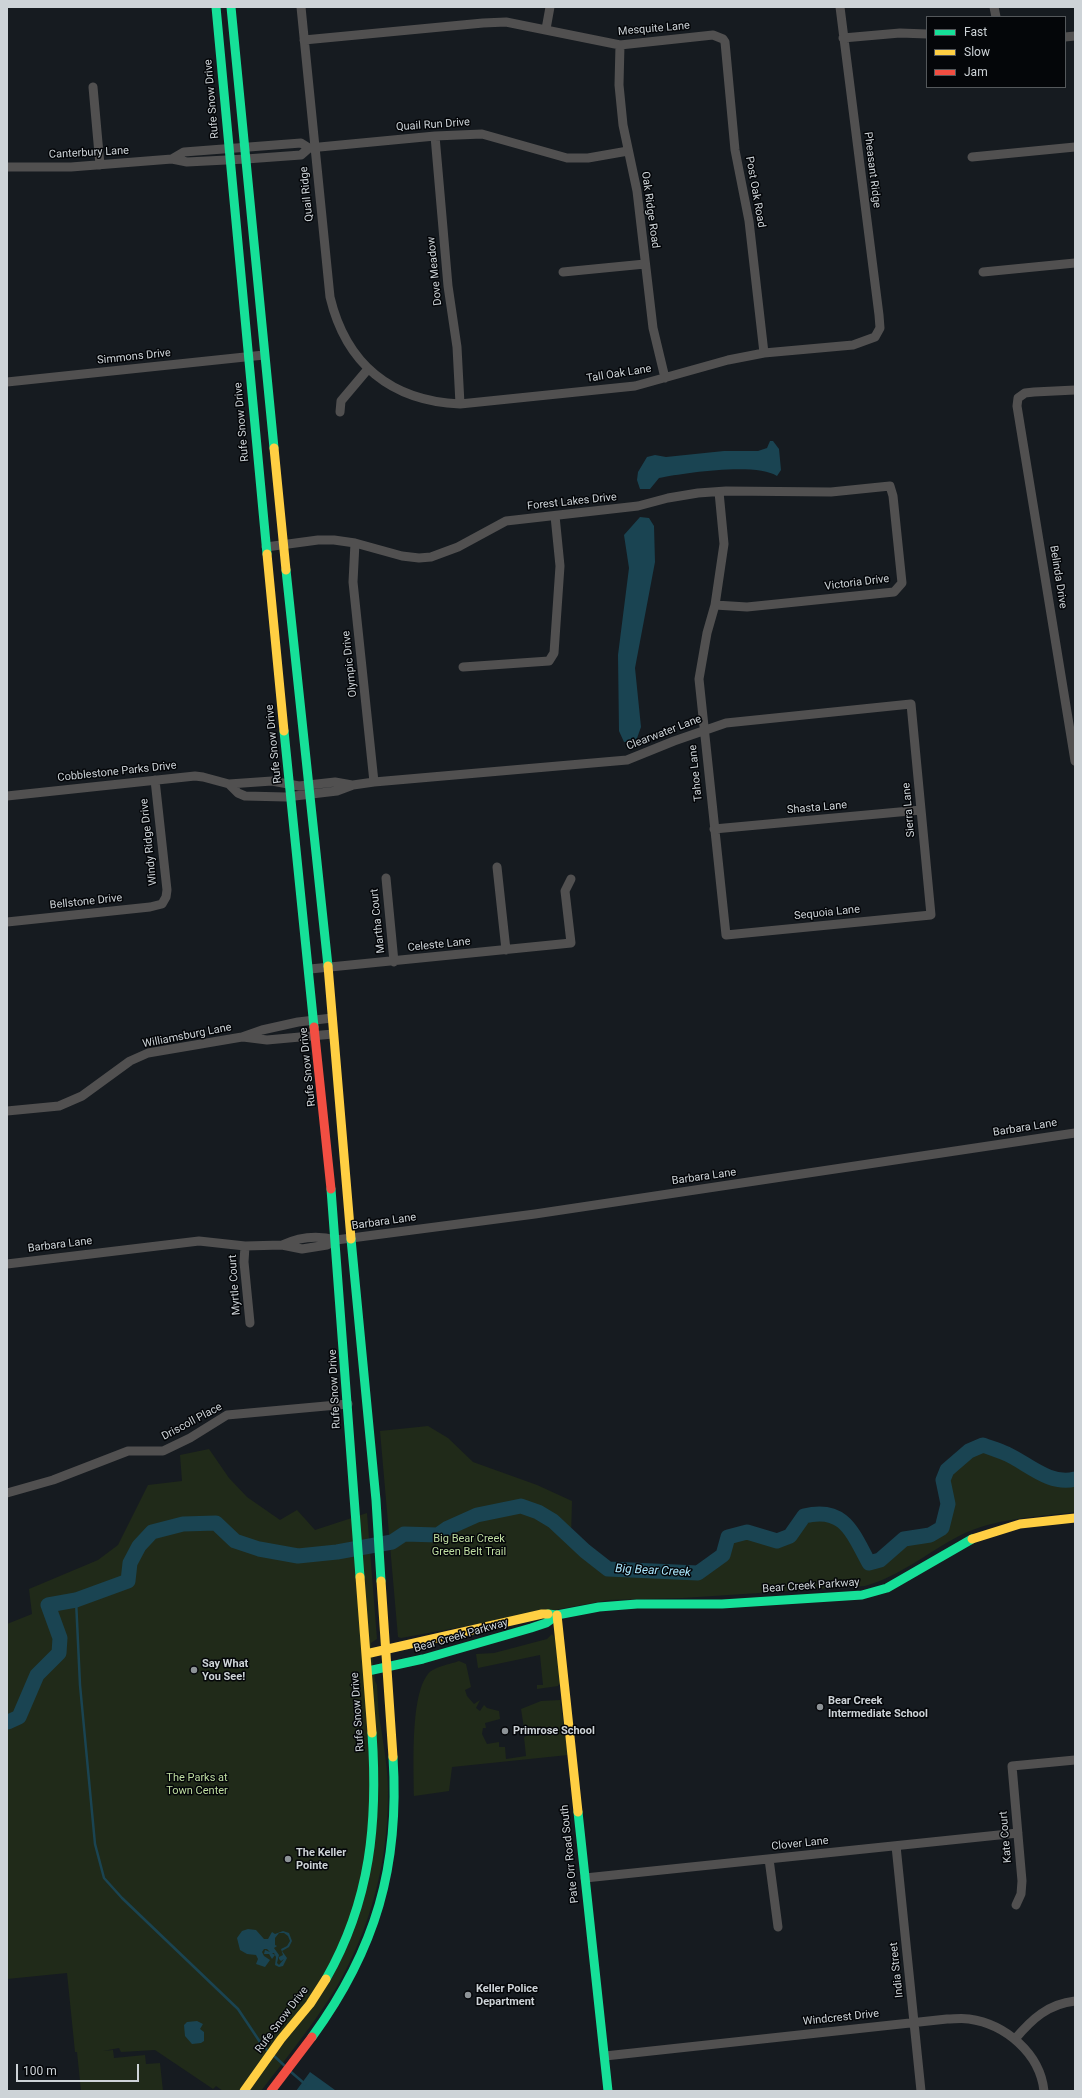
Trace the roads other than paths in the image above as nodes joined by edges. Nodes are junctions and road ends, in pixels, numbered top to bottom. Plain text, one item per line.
1 (216, 7) edge
2 (231, 7) edge
3 (301, 7) edge
4 (550, 7) edge
5 (840, 7) edge
6 (546, 29) junction
7 (926, 34) edge
8 (720, 37) joint
9 (843, 38) junction
10 (304, 40) junction
11 (620, 45) junction
12 (93, 88) dead end
13 (435, 136) junction
14 (1075, 147) edge
15 (312, 148) junction
16 (236, 149) junction
17 (628, 151) junction
18 (972, 157) dead end
19 (172, 159) junction
20 (237, 160) junction
21 (100, 165) junction
22 (7, 167) edge
23 (1075, 263) edge
24 (645, 264) junction
25 (563, 272) dead end
26 (983, 272) dead end
27 (877, 335) joint
28 (764, 353) junction
29 (264, 355) junction
30 (248, 357) junction
31 (368, 369) junction
32 (665, 378) junction
33 (7, 382) edge
34 (1075, 390) edge
35 (460, 404) junction
36 (340, 412) dead end
37 (890, 486) joint
38 (719, 492) junction
39 (555, 516) junction
40 (355, 543) junction
41 (285, 545) junction
42 (266, 547) junction
43 (715, 605) junction
44 (463, 667) dead end
45 (911, 704) joint
46 (704, 730) junction
47 (1075, 760) edge
48 (155, 780) junction
49 (374, 782) junction
50 (229, 784) junction
51 (290, 784) junction
52 (310, 785) junction
53 (353, 785) junction
54 (299, 786) joint
55 (311, 794) junction
56 (7, 796) edge
57 (291, 796) junction
58 (301, 796) joint
59 (921, 810) junction
60 (714, 829) junction
61 (497, 867) dead end
62 (386, 878) dead end
63 (571, 879) dead end
64 (165, 901) joint
65 (931, 915) joint
66 (7, 922) edge
67 (726, 935) joint
68 (506, 950) junction
69 (394, 962) junction
70 (328, 968) junction
71 (310, 969) junction
72 (332, 1018) junction
73 (315, 1020) junction
74 (333, 1034) junction
75 (317, 1036) junction
76 (242, 1037) junction
77 (7, 1111) edge
78 (1075, 1133) edge
79 (352, 1238) junction
80 (336, 1240) junction
81 (245, 1246) junction
82 (7, 1264) edge
83 (250, 1322) dead end
84 (348, 1404) junction
85 (7, 1493) edge
86 (1075, 1518) edge
87 (557, 1615) junction
88 (386, 1650) junction
89 (366, 1654) junction
90 (387, 1667) junction
91 (368, 1671) junction
92 (1075, 1760) edge
93 (1018, 1833) junction
94 (896, 1846) junction
95 (769, 1859) junction
96 (585, 1878) junction
97 (1016, 1905) dead end
98 (778, 1927) dead end
99 (347, 1936) junction
100 (367, 1944) junction
101 (1075, 2001) edge
102 (914, 2023) junction
103 (306, 2027) junction
104 (1015, 2039) junction
105 (605, 2056) junction
106 (274, 2088) edge
107 (244, 2091) edge
108 (608, 2091) edge
109 (920, 2091) edge
110 (1044, 2091) edge

1 - 16 main road, Rufe Snow Drive
2 - 16 main road, Rufe Snow Drive
3 - 10 street, Quail Ridge
4 - 6 street
5 - 9 street, Pheasant Ridge
6 - 10 street, Mesquite Lane
6 - 11 street, Mesquite Lane
7 - 9 street
8 - 11 street, Mesquite Lane
8 - 28 street, Post Oak Road
9 - 27 street, Pheasant Ridge
10 - 15 street, Quail Ridge
11 - 17 street, Oak Ridge Road
12 - 21 street
13 - 15 street, Quail Run Drive
13 - 17 street, Quail Run Drive
13 - 35 street, Dove Meadow
14 - 18 street
15 - 16 street, Quail Run Drive
15 - 20 street, Quail Run Drive
15 - 31 street, Quail Ridge
16 - 19 street, Canterbury Lane
16 - 20 main road, Rufe Snow Drive
16 - 20 main road, Rufe Snow Drive
17 - 24 street, Oak Ridge Road
19 - 20 street, Canterbury Lane
19 - 21 street, Canterbury Lane
20 - 29 main road, Rufe Snow Drive
20 - 30 main road, Rufe Snow Drive
21 - 22 street, Canterbury Lane
23 - 26 street
24 - 25 street
24 - 32 street, Oak Ridge Road
27 - 28 street, Tall Oak Lane
28 - 32 street, Tall Oak Lane
29 - 30 street, Simmons Drive
29 - 41 main road, Rufe Snow Drive
30 - 33 street, Simmons Drive
30 - 42 main road, Rufe Snow Drive
31 - 35 street, Tall Oak Lane
31 - 36 street
32 - 35 street, Tall Oak Lane
34 - 47 street, Belinda Drive
37 - 38 street, Forest Lakes Drive
37 - 43 street, Victoria Drive
38 - 39 street, Forest Lakes Drive
38 - 43 street, Tahoe Lane
39 - 40 street, Forest Lakes Drive
39 - 44 street
40 - 41 street, Forest Lakes Drive
40 - 49 street, Olympic Drive
41 - 42 street, Forest Lakes Drive
41 - 52 main road, Rufe Snow Drive
42 - 51 main road, Rufe Snow Drive
43 - 46 street, Tahoe Lane
45 - 46 street, Clearwater Lane
45 - 59 street, Sierra Lane
46 - 49 street, Clearwater Lane
46 - 60 street, Tahoe Lane
48 - 50 street, Cobblestone Parks Drive
48 - 56 street, Cobblestone Parks Drive
48 - 64 street, Windy Ridge Drive
49 - 53 street, Clearwater Lane
50 - 51 street, Cobblestone Parks Drive
50 - 57 street, Cobblestone Parks Drive
51 - 54 street, Cobblestone Parks Drive
51 - 57 main road, Rufe Snow Drive
52 - 53 street, Clearwater Lane
52 - 54 street, Clearwater Lane
52 - 55 main road, Rufe Snow Drive
53 - 55 street, Clearwater Lane
55 - 58 street, Clearwater Lane
55 - 70 main road, Rufe Snow Drive
57 - 58 street, Cobblestone Parks Drive
57 - 71 main road, Rufe Snow Drive
59 - 60 street, Shasta Lane
59 - 65 street, Sierra Lane
60 - 67 street, Tahoe Lane
61 - 68 street
62 - 69 street, Martha Court
63 - 68 street, Celeste Lane
64 - 66 street, Bellstone Drive
65 - 67 street, Sequoia Lane
68 - 69 street, Celeste Lane
69 - 70 street, Celeste Lane
70 - 71 street, Celeste Lane
70 - 72 main road, Rufe Snow Drive
71 - 73 main road, Rufe Snow Drive
72 - 73 street, Williamsburg Lane
72 - 74 main road, Rufe Snow Drive
73 - 75 main road, Rufe Snow Drive
73 - 76 street, Williamsburg Lane
74 - 75 street, Williamsburg Lane
74 - 79 main road, Rufe Snow Drive
75 - 76 street, Williamsburg Lane
75 - 80 main road, Rufe Snow Drive
76 - 77 street, Williamsburg Lane
78 - 79 street, Barbara Lane
79 - 80 street, Barbara Lane
79 - 88 main road, Rufe Snow Drive
80 - 81 street, Barbara Lane
80 - 84 main road, Rufe Snow Drive
81 - 82 street, Barbara Lane
81 - 83 street, Myrtle Court
84 - 85 street, Driscoll Place
84 - 89 main road, Rufe Snow Drive
86 - 87 main road, Bear Creek Parkway
87 - 88 main road, Bear Creek Parkway
87 - 90 main road, Bear Creek Parkway
87 - 96 main road, Pate Orr Road South
88 - 89 main road, Bear Creek Parkway
88 - 90 main road, Rufe Snow Drive
89 - 91 main road, Rufe Snow Drive
90 - 91 main road, Bear Creek Parkway
90 - 100 main road, Rufe Snow Drive
91 - 99 main road, Rufe Snow Drive
92 - 93 street, Kate Court
93 - 94 street, Clover Lane
93 - 97 street, Kate Court
94 - 95 street, Clover Lane
94 - 102 street, India Street
95 - 96 street, Clover Lane
95 - 98 street
96 - 105 main road, Pate Orr Road South
99 - 100 main road
99 - 103 main road, Rufe Snow Drive
100 - 103 main road, Rufe Snow Drive
101 - 104 street
102 - 104 street, Windcrest Drive
102 - 105 street, Windcrest Drive
102 - 109 street, India Street
103 - 106 main road, Rufe Snow Drive
103 - 107 main road, Rufe Snow Drive
104 - 110 street, Windcrest Drive
105 - 108 main road, Pate Orr Road South

